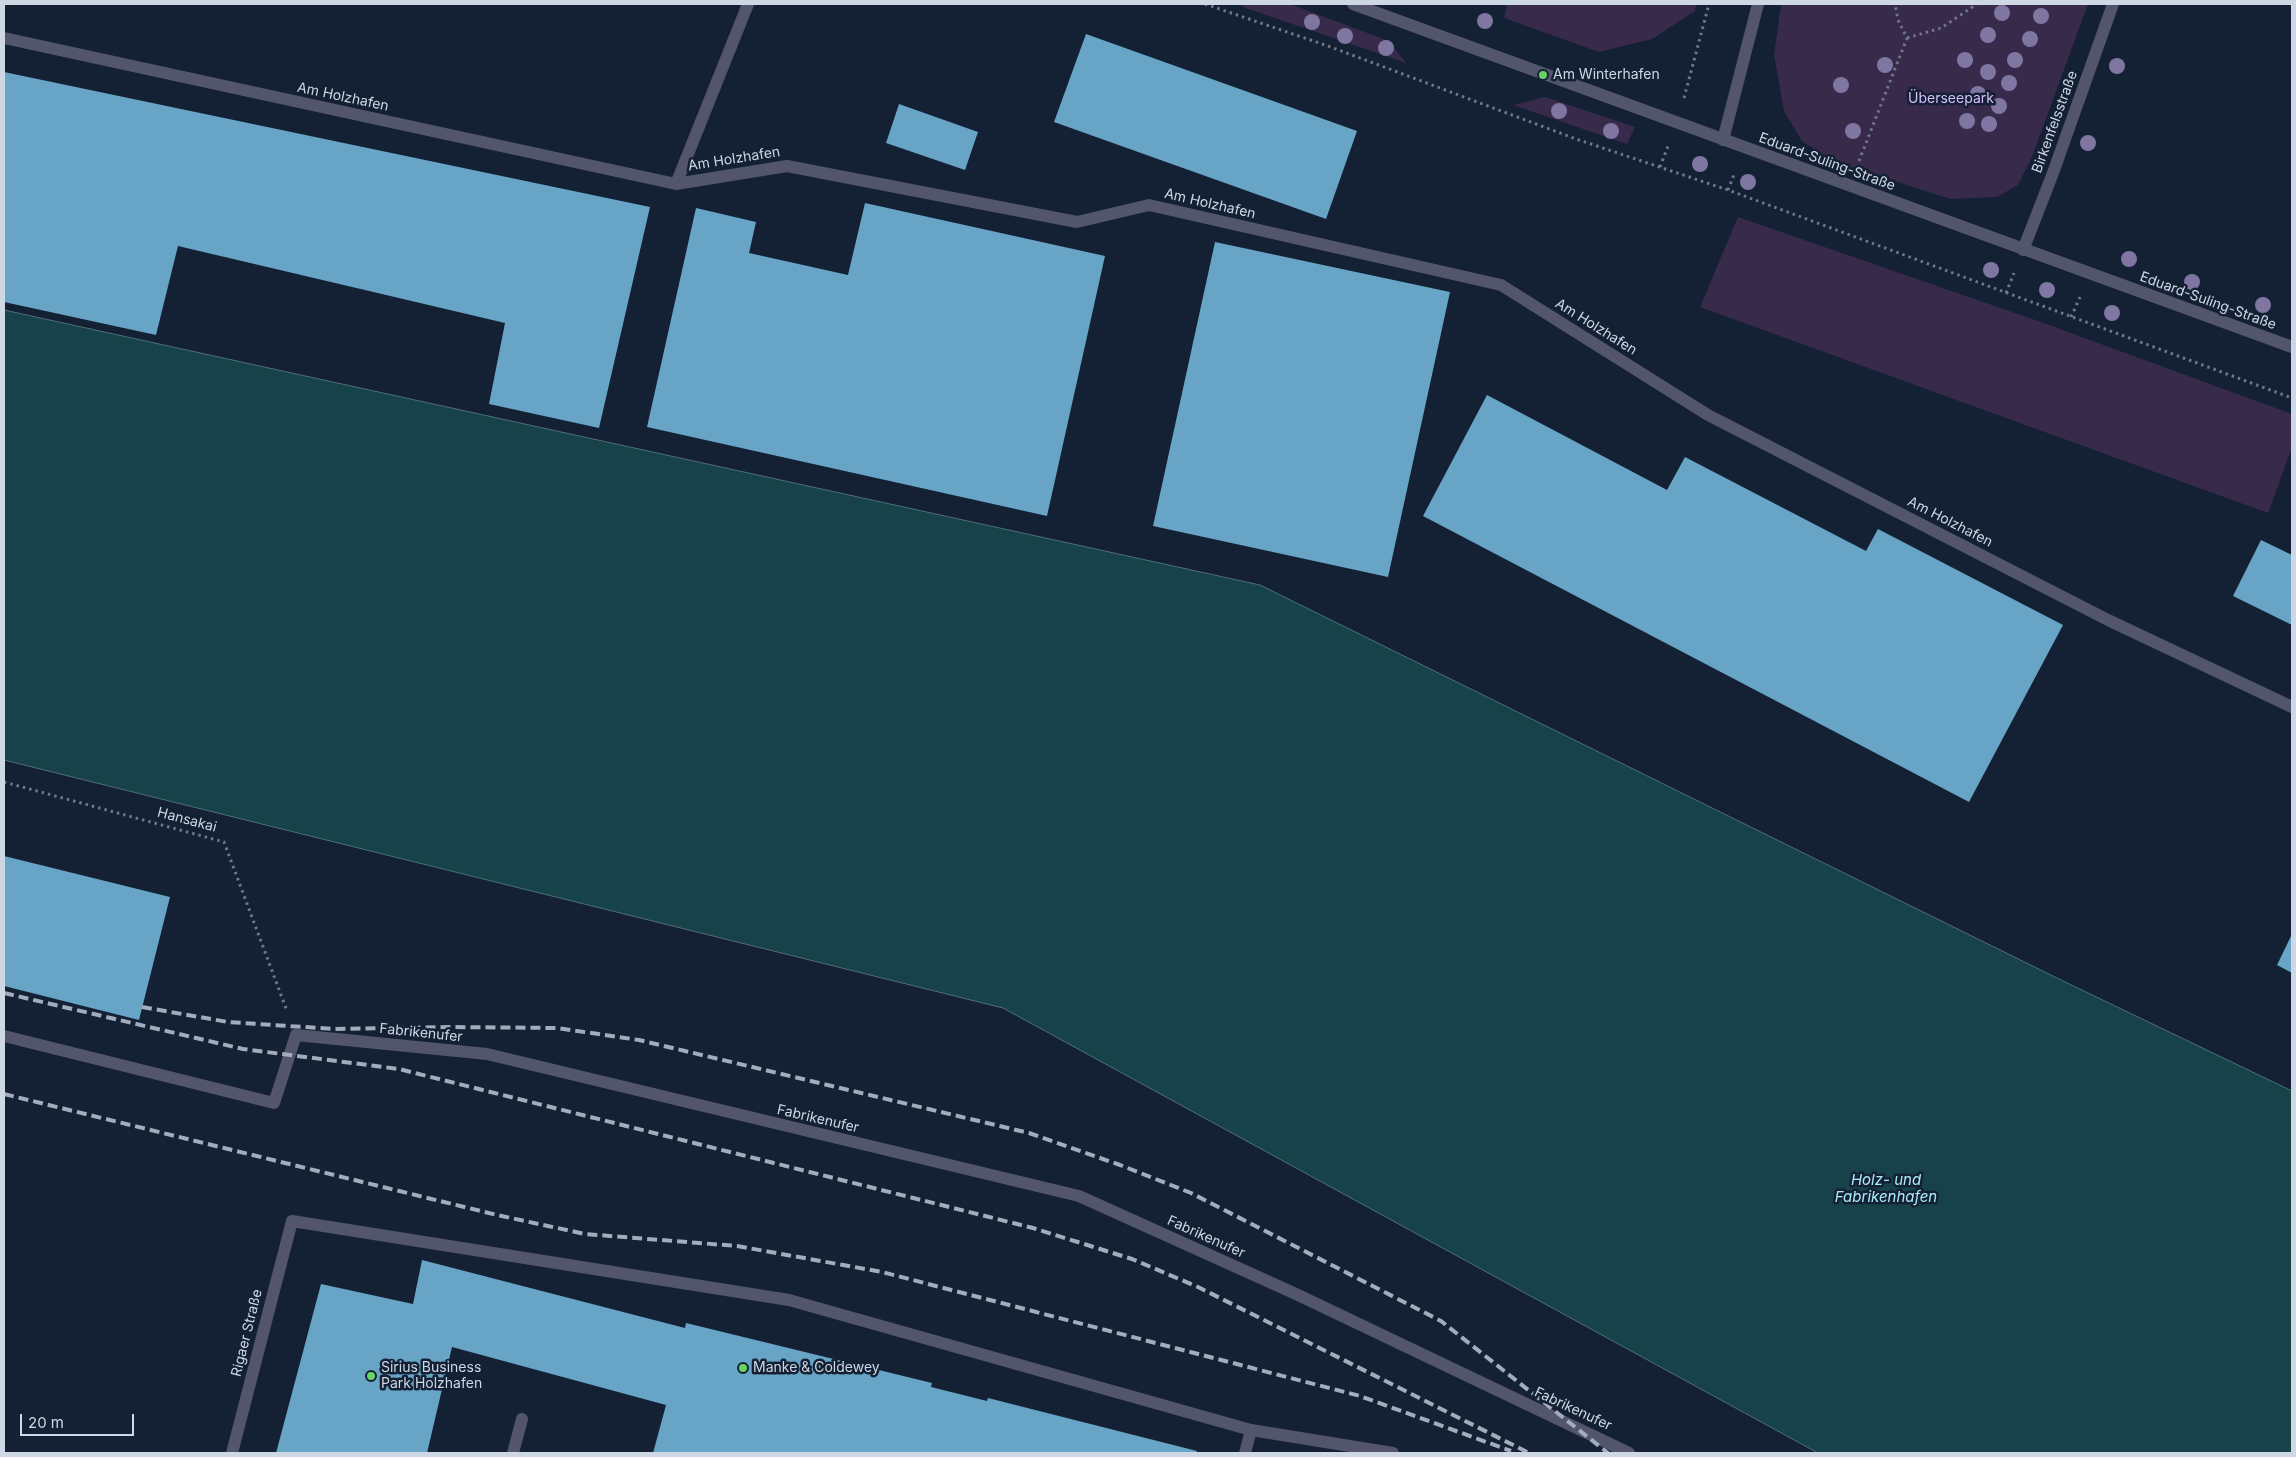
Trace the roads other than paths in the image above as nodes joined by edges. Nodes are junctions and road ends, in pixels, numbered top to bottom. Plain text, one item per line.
1 (748, 4) edge
2 (1353, 4) edge
3 (1758, 4) edge
4 (2113, 4) edge
5 (4, 38) edge
6 (1723, 140) junction
7 (676, 184) junction
8 (2023, 250) junction
9 (2292, 347) edge
10 (2292, 707) edge
11 (4, 1036) edge
12 (522, 1419) dead end
13 (1251, 1430) junction
14 (1610, 1449) edge
15 (232, 1453) edge
16 (513, 1453) edge
17 (1245, 1453) edge
18 (1394, 1453) edge
19 (1629, 1453) edge

1 - 7 street
2 - 6 street, Eduard-Suling-Straße
3 - 6 street
4 - 8 street, Birkenfelsstraße
5 - 7 street, Am Holzhafen
6 - 8 street, Eduard-Suling-Straße
7 - 10 street, Am Holzhafen
8 - 9 street, Eduard-Suling-Straße
11 - 14 street, Fabrikenufer
12 - 16 street
13 - 15 street, Rigaer Straße
13 - 17 street
13 - 18 street
14 - 19 street, Fabrikenufer

